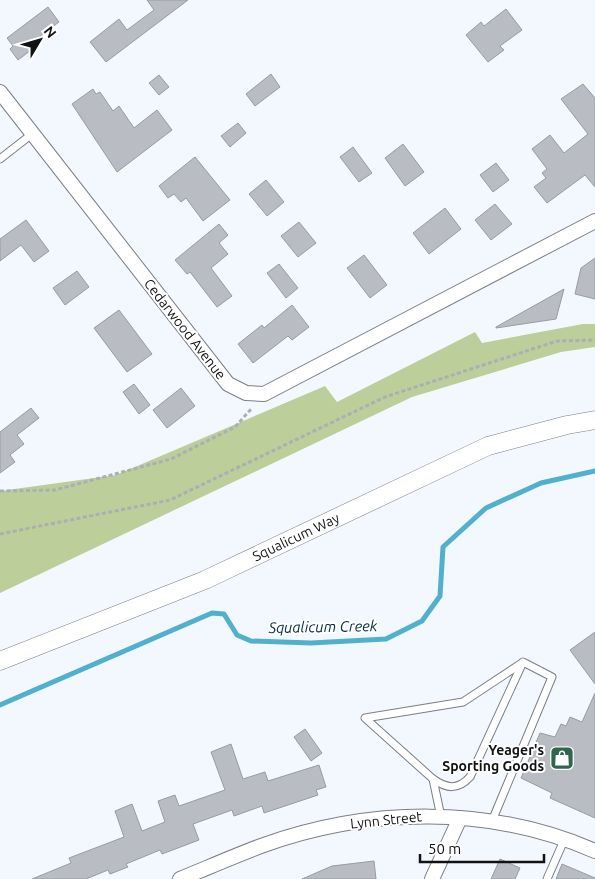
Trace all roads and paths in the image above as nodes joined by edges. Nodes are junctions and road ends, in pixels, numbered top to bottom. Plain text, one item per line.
1 (0, 92) edge
2 (32, 134) junction
3 (0, 159) edge
4 (595, 221) edge
5 (595, 340) edge
6 (264, 394) junction
7 (595, 420) edge
8 (0, 491) edge
9 (0, 534) edge
10 (0, 661) edge
11 (523, 662) junction
12 (433, 779) junction
13 (441, 817) junction
14 (460, 818) junction
15 (492, 821) junction
16 (565, 838) junction
17 (595, 851) edge
18 (180, 879) edge
19 (432, 879) edge
20 (547, 879) edge

1 - 2 street, Cedarwood Avenue
2 - 3 lane
2 - 6 street, Cedarwood Avenue
4 - 6 street
5 - 9 path
6 - 8 path
7 - 10 street, Squalicum Way
11 - 12 lane
11 - 12 lane
11 - 15 lane
12 - 13 lane
13 - 14 street, Lynn Street
13 - 18 street, Lynn Street
14 - 15 street, Lynn Street
14 - 19 street
15 - 16 street, Lynn Street
16 - 17 street, Lynn Street
16 - 20 lane

